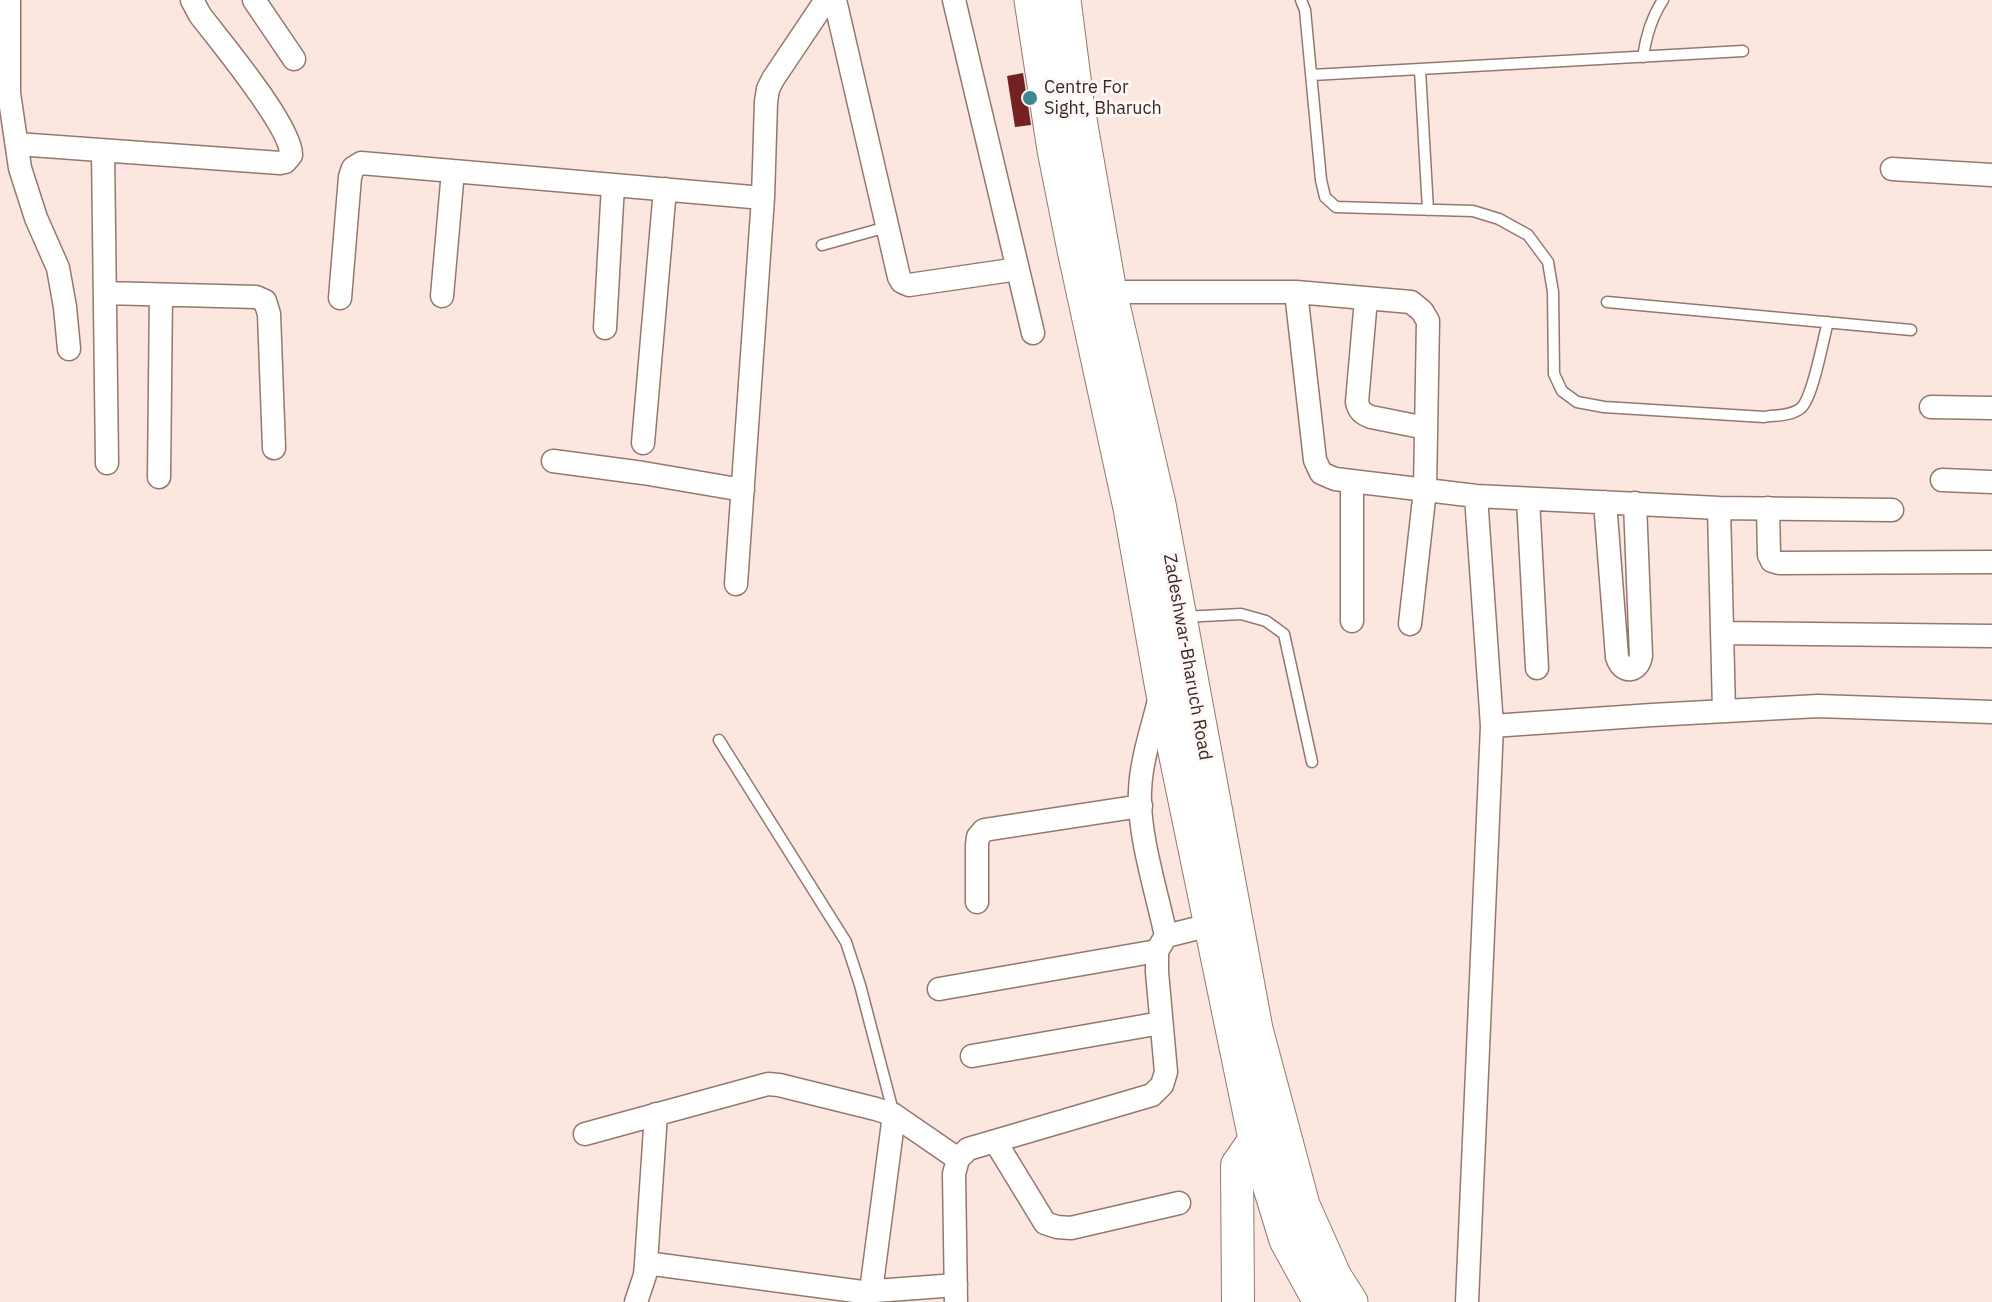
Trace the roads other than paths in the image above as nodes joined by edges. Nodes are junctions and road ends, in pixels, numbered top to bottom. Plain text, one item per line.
1 (9, 0) edge
2 (192, 0) edge
3 (254, 0) edge
4 (826, 0) edge
5 (834, 0) edge
6 (954, 0) edge
7 (1031, 0) edge
8 (1067, 0) edge
9 (1301, 0) edge
10 (1663, 0) edge
11 (1743, 51) dead end
12 (1643, 57) junction
13 (294, 59) dead end
14 (1420, 70) junction
15 (1311, 75) junction
16 (17, 144) junction
17 (103, 151) junction
18 (1892, 169) dead end
19 (453, 171) junction
20 (1992, 175) edge
21 (613, 185) junction
22 (666, 189) junction
23 (763, 198) junction
24 (1428, 210) junction
25 (887, 227) junction
26 (822, 245) dead end
27 (1018, 269) junction
28 (1110, 292) junction
29 (1296, 292) junction
30 (105, 293) junction
31 (161, 295) junction
32 (442, 296) dead end
33 (340, 298) dead end
34 (1366, 298) junction
35 (1607, 302) dead end
36 (1828, 322) junction
37 (605, 328) dead end
38 (1911, 330) dead end
39 (1033, 333) dead end
40 (69, 349) dead end
41 (1931, 407) dead end
42 (1992, 408) edge
43 (1426, 428) junction
44 (643, 443) dead end
45 (274, 448) dead end
46 (553, 461) dead end
47 (107, 463) dead end
48 (159, 477) dead end
49 (1942, 480) dead end
50 (1352, 481) junction
51 (1992, 482) edge
52 (743, 490) junction
53 (1425, 490) junction
54 (1476, 496) junction
55 (1528, 499) junction
56 (1605, 502) junction
57 (1635, 503) junction
58 (1719, 508) junction
59 (1768, 508) junction
60 (1892, 510) dead end
61 (1992, 562) edge
62 (736, 584) dead end
63 (1179, 617) junction
64 (1352, 621) dead end
65 (1410, 624) dead end
66 (1722, 633) junction
67 (1992, 636) edge
68 (1536, 668) dead end
69 (1162, 689) junction
70 (1724, 711) junction
71 (1992, 712) edge
72 (1492, 726) junction
73 (719, 740) dead end
74 (1312, 762) dead end
75 (1141, 806) junction
76 (977, 902) dead end
77 (1210, 925) junction
78 (1162, 943) junction
79 (939, 989) dead end
80 (1161, 1023) junction
81 (972, 1056) dead end
82 (656, 1114) junction
83 (894, 1115) junction
84 (585, 1134) dead end
85 (1255, 1139) junction
86 (995, 1141) junction
87 (958, 1159) junction
88 (1179, 1203) dead end
89 (646, 1263) junction
90 (871, 1291) junction
91 (956, 1293) edge
92 (636, 1302) edge
93 (1238, 1302) edge
94 (1320, 1302) edge
95 (1351, 1302) edge
96 (1467, 1302) edge

1 - 16 street
2 - 17 street
3 - 13 street
4 - 23 street
5 - 25 street
6 - 27 street
7 - 69 main road, Zadeshwar-Bharuch Road
8 - 28 main road, Zadeshwar-Bharuch Road
9 - 15 lane
10 - 12 lane
11 - 12 lane
12 - 14 lane
14 - 15 lane
14 - 24 lane
15 - 24 lane
16 - 17 street
16 - 40 street
17 - 30 street
18 - 20 street
19 - 21 street
19 - 32 street
19 - 33 street
21 - 22 street
21 - 37 street
22 - 23 street
22 - 44 street
23 - 52 street
24 - 36 lane
25 - 26 lane
25 - 27 street
27 - 39 street
28 - 29 street
28 - 63 main road, Zadeshwar-Bharuch Road
29 - 34 street
29 - 50 street
30 - 31 street
30 - 47 street
31 - 45 street
31 - 48 street
34 - 43 street
34 - 43 street
35 - 36 lane
36 - 38 lane
41 - 42 street
43 - 53 street
46 - 52 street
49 - 51 street
50 - 53 street
50 - 64 street
52 - 62 street
53 - 54 street
53 - 65 street
54 - 55 street
54 - 72 street
55 - 56 street
55 - 68 street
56 - 57 street
56 - 57 street
57 - 58 street
58 - 59 street
58 - 66 street
59 - 60 street
59 - 61 street
63 - 74 lane
63 - 95 main road, Zadeshwar-Bharuch Road
66 - 67 street
66 - 70 street
69 - 75 street
69 - 77 main road, Zadeshwar-Bharuch Road
70 - 71 street
70 - 72 street
72 - 96 street
73 - 83 lane
75 - 76 street
75 - 78 street
77 - 78 street
77 - 85 main road, Zadeshwar-Bharuch Road
78 - 79 street
78 - 80 street
80 - 81 street
80 - 86 street
82 - 83 street
82 - 84 street
82 - 89 street
83 - 87 street
83 - 90 street
85 - 93 street
85 - 94 main road, Zadeshwar-Bharuch Road
86 - 87 street
86 - 88 street
87 - 91 street
89 - 90 street
89 - 92 street
90 - 91 street

